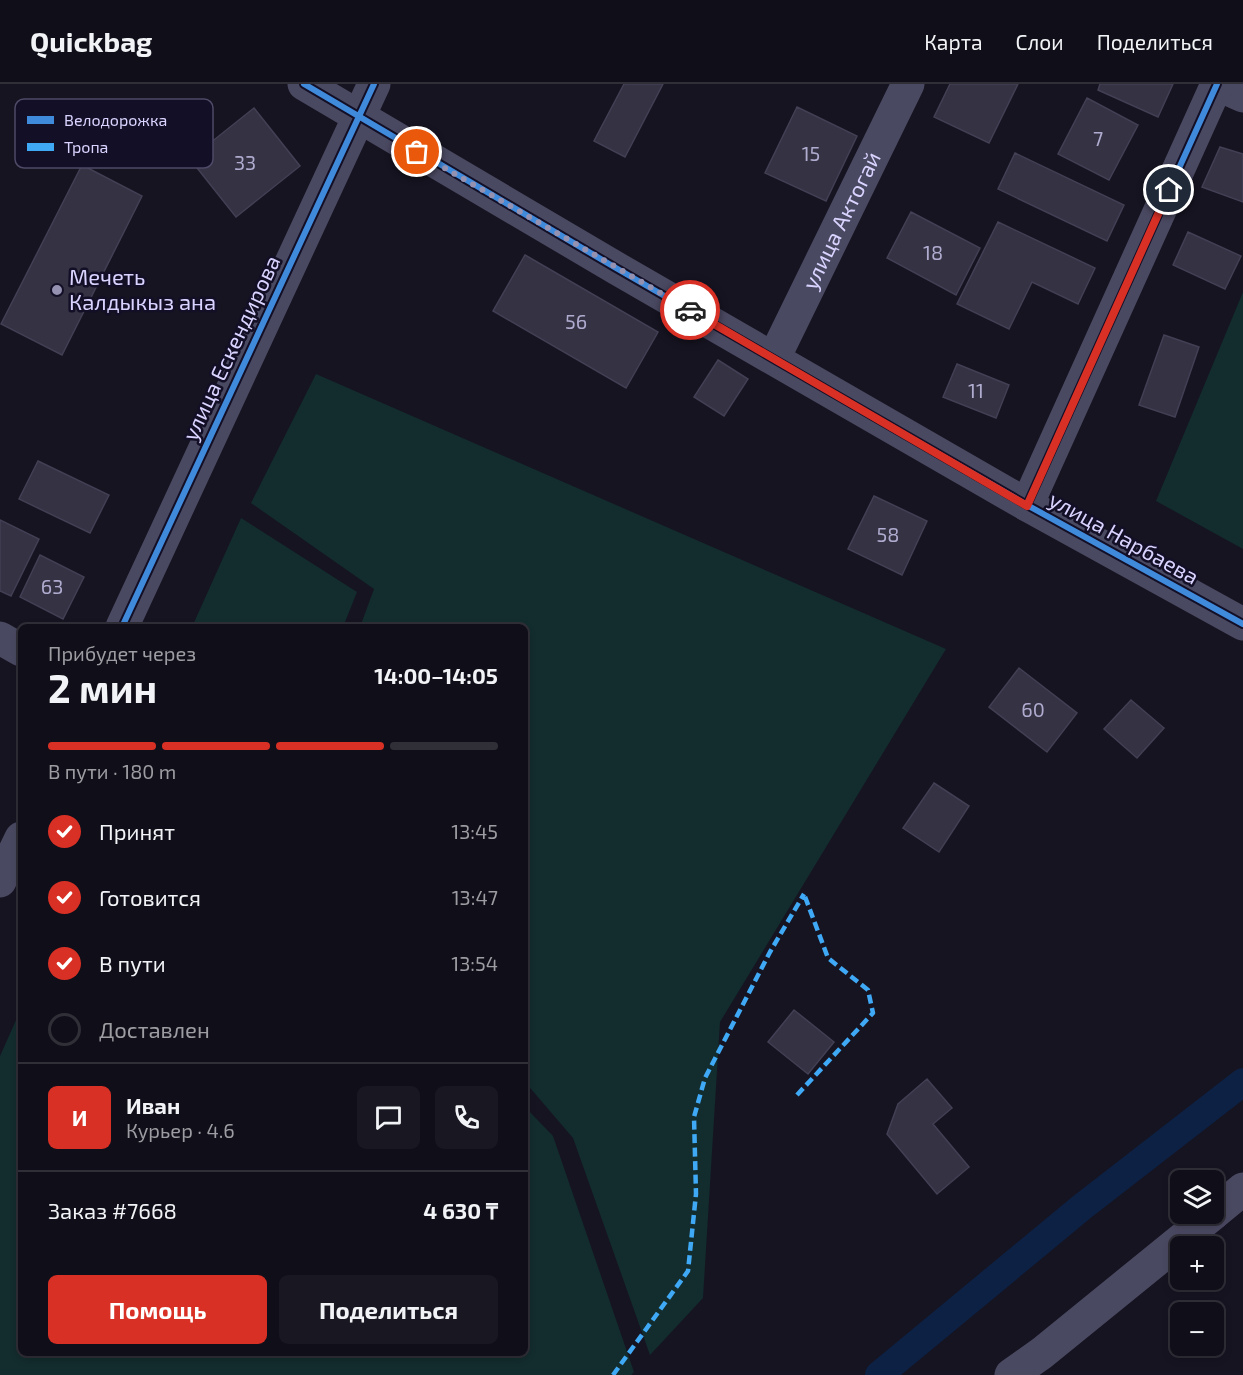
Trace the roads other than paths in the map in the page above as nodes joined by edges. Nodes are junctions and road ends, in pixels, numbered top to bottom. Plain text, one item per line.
1 (304, 84) edge
2 (374, 84) edge
3 (908, 84) edge
4 (1216, 84) edge
5 (1243, 96) edge
6 (358, 117) junction
7 (774, 358) junction
8 (1027, 506) junction
9 (123, 624) edge
10 (1243, 624) edge
11 (0, 638) edge
12 (18, 648) edge
13 (18, 844) edge
14 (0, 881) edge
15 (1243, 1189) edge
16 (1224, 1204) edge
17 (1200, 1224) edge
18 (1011, 1375) edge

1 - 6 street, улица Нарбаева
2 - 6 street, улица Ескендирова
3 - 7 street, улица Актогай
4 - 5 street
4 - 8 street
6 - 7 street, улица Нарбаева
6 - 9 street, улица Ескендирова
7 - 8 street, улица Нарбаева
8 - 10 street, улица Нарбаева
11 - 12 street
13 - 14 street
15 - 16 street
17 - 18 street

